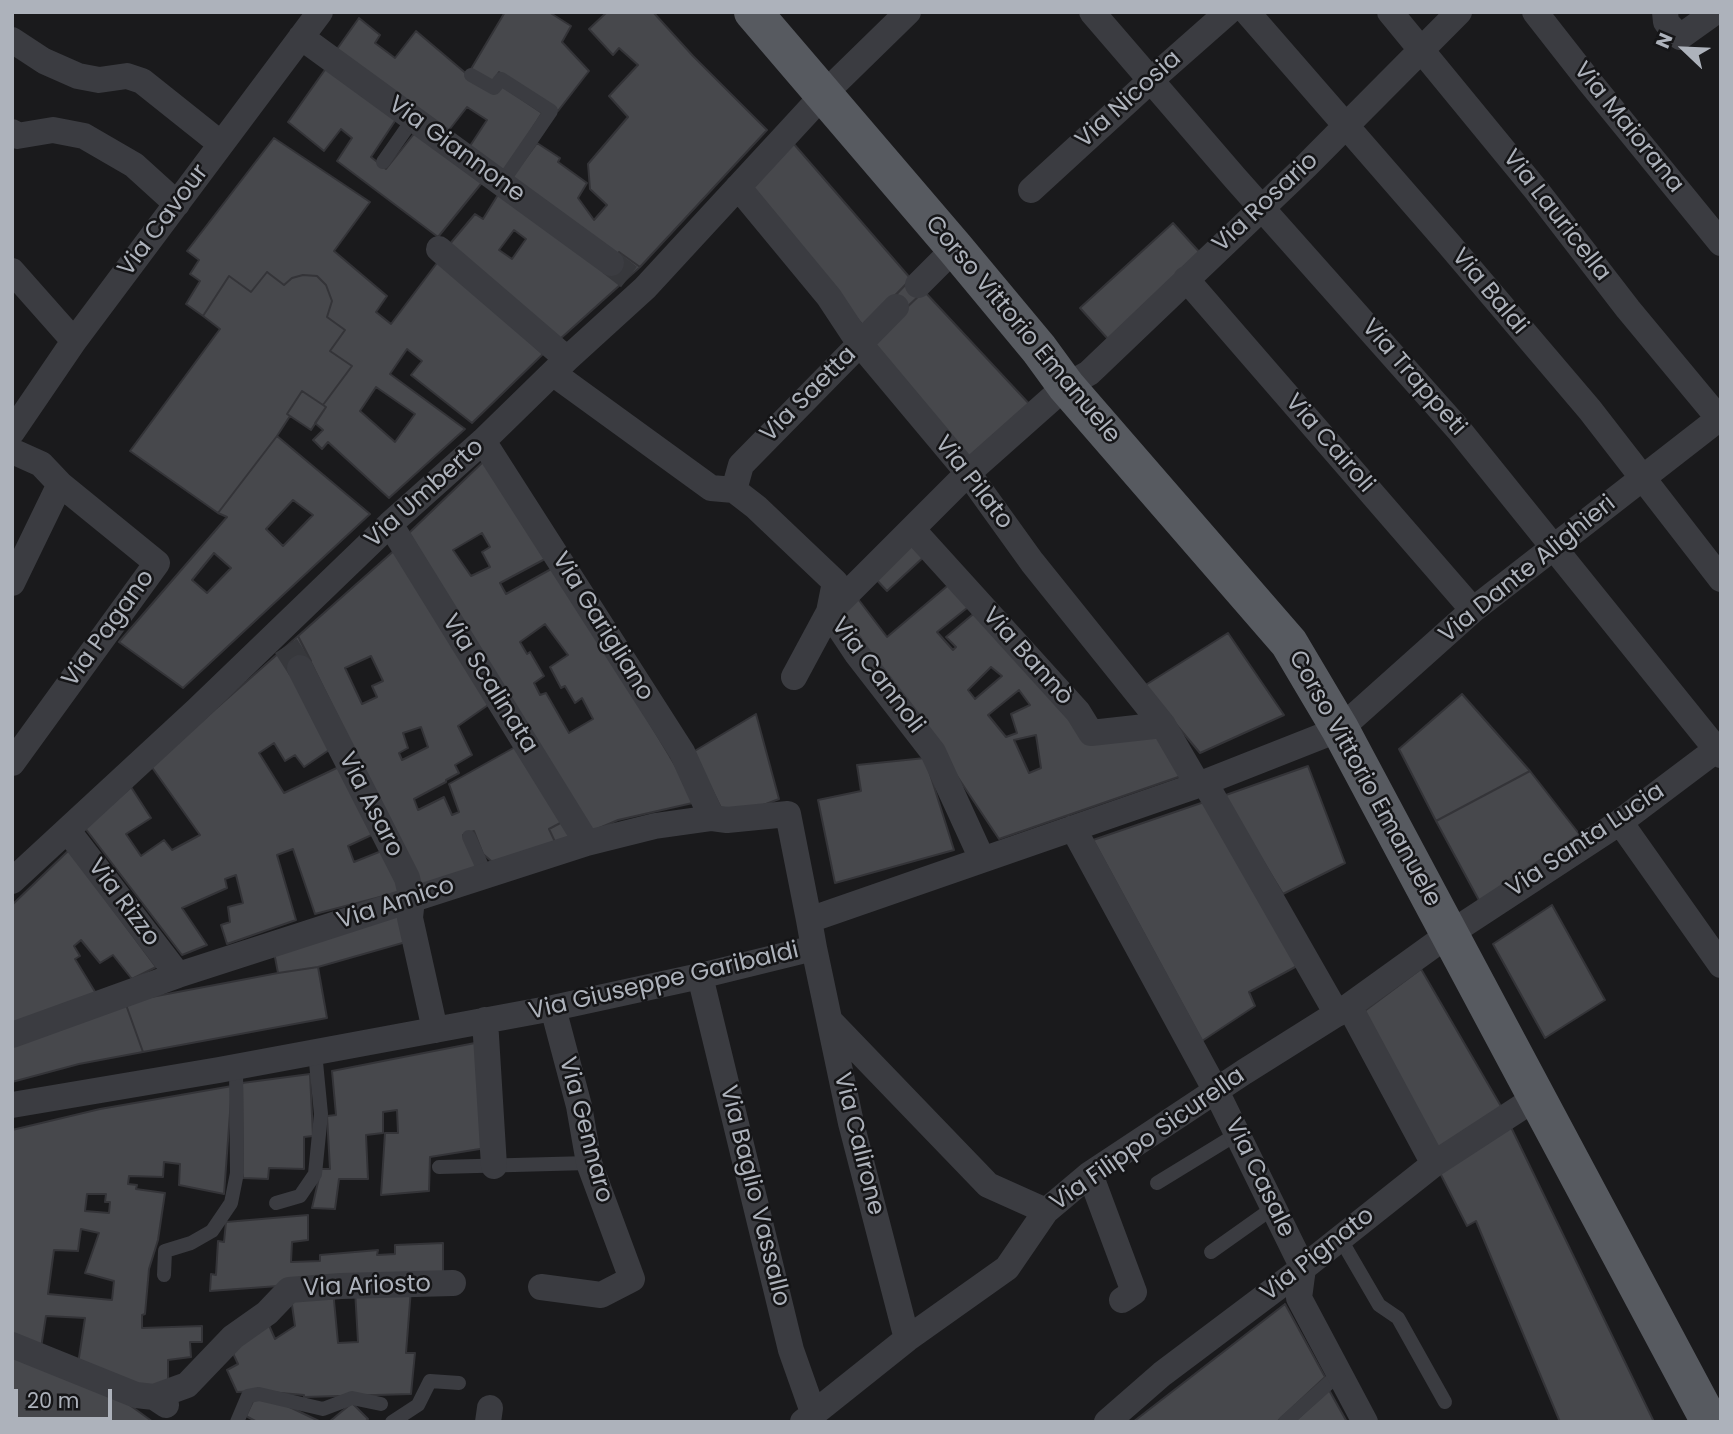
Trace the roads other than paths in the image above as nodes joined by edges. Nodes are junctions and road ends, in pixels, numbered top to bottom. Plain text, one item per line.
1 (320, 12) edge
2 (753, 12) edge
3 (908, 12) edge
4 (1092, 12) edge
5 (1228, 12) edge
6 (1247, 12) edge
7 (1390, 12) edge
8 (1459, 12) edge
9 (1535, 12) edge
10 (1665, 12) edge
11 (1715, 12) edge
12 (301, 37) junction
13 (12, 40) edge
14 (1421, 50) junction
15 (471, 75) dead end
16 (1151, 80) junction
17 (824, 94) junction
18 (413, 119) junction
19 (1346, 126) junction
20 (12, 132) edge
21 (221, 144) junction
22 (383, 162) dead end
23 (502, 184) junction
24 (738, 187) junction
25 (1031, 190) dead end
26 (177, 204) junction
27 (1261, 207) junction
28 (1721, 243) edge
29 (955, 248) junction
30 (439, 249) dead end
31 (12, 271) edge
32 (628, 276) junction
33 (1186, 279) junction
34 (918, 285) dead end
35 (896, 307) dead end
36 (74, 341) junction
37 (860, 344) junction
38 (561, 367) junction
39 (1066, 386) junction
40 (1720, 419) edge
41 (12, 432) edge
42 (484, 441) junction
43 (12, 452) edge
44 (968, 473) junction
45 (1643, 478) junction
46 (60, 484) junction
47 (734, 490) junction
48 (390, 524) junction
49 (912, 529) junction
50 (1554, 548) junction
51 (1721, 579) edge
52 (12, 583) edge
53 (1473, 610) junction
54 (829, 612) junction
55 (300, 668) tunnel mouth
56 (794, 677) dead end
57 (1163, 725) junction
58 (1340, 729) junction
59 (1719, 750) edge
60 (12, 762) edge
61 (1202, 784) junction
62 (712, 818) junction
63 (1620, 822) junction
64 (1073, 828) junction
65 (68, 831) junction
66 (469, 837) dead end
67 (587, 843) junction
68 (982, 859) junction
69 (486, 875) junction
70 (12, 881) edge
71 (412, 899) junction
72 (809, 920) junction
73 (1449, 934) junction
74 (814, 948) junction
75 (1721, 965) edge
76 (178, 975) junction
77 (701, 976) junction
78 (553, 1008) junction
79 (1343, 1010) junction
80 (485, 1020) junction
81 (830, 1021) junction
82 (435, 1030) junction
83 (12, 1035) edge
84 (314, 1052) junction
85 (236, 1067) junction
86 (1216, 1091) junction
87 (1537, 1097) junction
88 (12, 1105) edge
89 (1237, 1134) junction
90 (589, 1163) junction
91 (1434, 1164) junction
92 (495, 1166) junction
93 (439, 1167) dead end
94 (1090, 1174) junction
95 (1157, 1183) dead end
96 (276, 1203) dead end
97 (1273, 1208) junction
98 (1046, 1211) junction
99 (1340, 1238) junction
100 (1211, 1252) dead end
101 (1303, 1268) junction
102 (164, 1275) dead end
103 (453, 1283) dead end
104 (541, 1287) dead end
105 (1122, 1300) dead end
106 (907, 1339) junction
107 (12, 1345) edge
108 (1339, 1374) junction
109 (459, 1383) dead end
110 (1445, 1402) dead end
111 (382, 1404) dead end
112 (1711, 1407) edge
113 (809, 1418) edge
114 (237, 1422) edge
115 (392, 1422) edge
116 (1107, 1422) edge
117 (1285, 1422) edge
118 (1365, 1422) edge

1 - 12 street, Via Cavour
2 - 17 main road, Corso Vittorio Emanuele
3 - 17 street, Via Umberto
4 - 16 street, Via Trappeti
5 - 16 street, Via Nicosia
6 - 19 street, Via Baldi
7 - 14 street, Via Lauricella
8 - 14 street, Via Rosario
9 - 28 street, Via Maiorana
10 - 11 street
12 - 18 street, Via Giannone
12 - 21 street, Via Cavour
13 - 21 street
14 - 19 street, Via Rosario
14 - 40 street, Via Lauricella
15 - 23 lane
16 - 25 street, Via Nicosia
16 - 27 street, Via Trappeti
17 - 24 street, Via Umberto
17 - 29 main road, Corso Vittorio Emanuele
18 - 22 lane
18 - 23 street, Via Giannone
19 - 27 street, Via Rosario
19 - 45 street, Via Baldi
20 - 26 street
21 - 26 street, Via Cavour
23 - 32 street, Via Giannone
24 - 32 street, Via Umberto
24 - 37 street, Via Pilato
26 - 36 street, Via Cavour
27 - 33 street, Via Rosario
27 - 50 street, Via Trappeti
29 - 34 street
29 - 39 main road, Corso Vittorio Emanuele
30 - 38 street, Via Cannoli
31 - 36 street
32 - 38 street, Via Umberto
33 - 39 street, Via Rosario
33 - 53 street, Via Cairoli
35 - 37 street, Via Saetta
36 - 41 street, Via Cavour
37 - 44 street, Via Pilato
37 - 47 street, Via Saetta
38 - 42 street, Via Umberto
38 - 47 street, Via Cannoli
39 - 44 street, Via Rosario
39 - 58 main road, Corso Vittorio Emanuele
40 - 45 street, Via Dante Alighieri
42 - 48 street, Via Umberto
42 - 62 street, Via Garigliano
43 - 46 street
44 - 49 street, Via Rosario
44 - 57 street, Via Pilato
45 - 50 street, Via Dante Alighieri
45 - 51 street, Via Baldi
46 - 52 street
46 - 60 street, Via Pagano
47 - 54 street, Via Cannoli
48 - 65 street, Via Umberto
48 - 67 street, Via Scalinata
49 - 54 street, Via Rosario
49 - 57 street, Via Bannò
50 - 53 street, Via Dante Alighieri
50 - 59 street, Via Trappeti
53 - 58 street, Via Dante Alighieri
54 - 56 street
54 - 68 street, Via Cannoli
55 - 71 street, Via Asaro
57 - 61 street, Via Pilato
58 - 61 street, Via Giuseppe Garibaldi
58 - 73 main road, Corso Vittorio Emanuele
59 - 63 street, Via Santa Lucia
61 - 64 street, Via Giuseppe Garibaldi
61 - 79 street, Via Pilato
62 - 67 street, Via Amico
62 - 72 street, Via Amico
63 - 73 street, Via Santa Lucia
63 - 75 street
64 - 68 street, Via Giuseppe Garibaldi
64 - 86 street, Via Casale
65 - 70 street, Via Umberto
65 - 76 street, Via Rizzo
66 - 69 lane
67 - 69 street, Via Amico
68 - 72 street, Via Giuseppe Garibaldi
69 - 71 street, Via Amico
71 - 76 street, Via Amico
71 - 82 street, Via Asaro
72 - 74 street, Via Giuseppe Garibaldi
73 - 79 street, Via Filippo Sicurella
73 - 87 main road, Corso Vittorio Emanuele
74 - 77 street, Via Giuseppe Garibaldi
74 - 81 street, Via Calirone
76 - 83 street, Via Amico
77 - 78 street, Via Giuseppe Garibaldi
77 - 113 street, Via Baglio Vassallo
78 - 80 street, Via Giuseppe Garibaldi
78 - 90 street, Via Gennaro
79 - 86 street, Via Filippo Sicurella
79 - 91 street, Via Pilato
80 - 82 street, Via Giuseppe Garibaldi
80 - 92 street
81 - 98 street
81 - 106 street, Via Calirone
82 - 84 street, Via Giuseppe Garibaldi
84 - 85 street, Via Giuseppe Garibaldi
84 - 96 lane
85 - 88 street, Via Giuseppe Garibaldi
85 - 102 lane
86 - 89 street, Via Casale
86 - 94 street, Via Filippo Sicurella
87 - 91 street, Via Pignato
87 - 112 main road, Corso Vittorio Emanuele
89 - 95 lane
89 - 97 street, Via Casale
90 - 92 lane
90 - 104 street, Via Gennaro
91 - 99 street, Via Pignato
92 - 93 lane
94 - 98 street, Via Filippo Sicurella
94 - 105 street
97 - 100 lane
97 - 101 street, Via Casale
98 - 106 street, Via Filippo Sicurella
99 - 101 street, Via Pignato
99 - 110 lane
101 - 108 street, Via Casale
101 - 116 street, Via Pignato
103 - 107 street, Via Ariosto
106 - 113 street, Via Filippo Sicurella
108 - 117 lane
108 - 118 street, Via Casale
109 - 115 lane
111 - 114 lane

